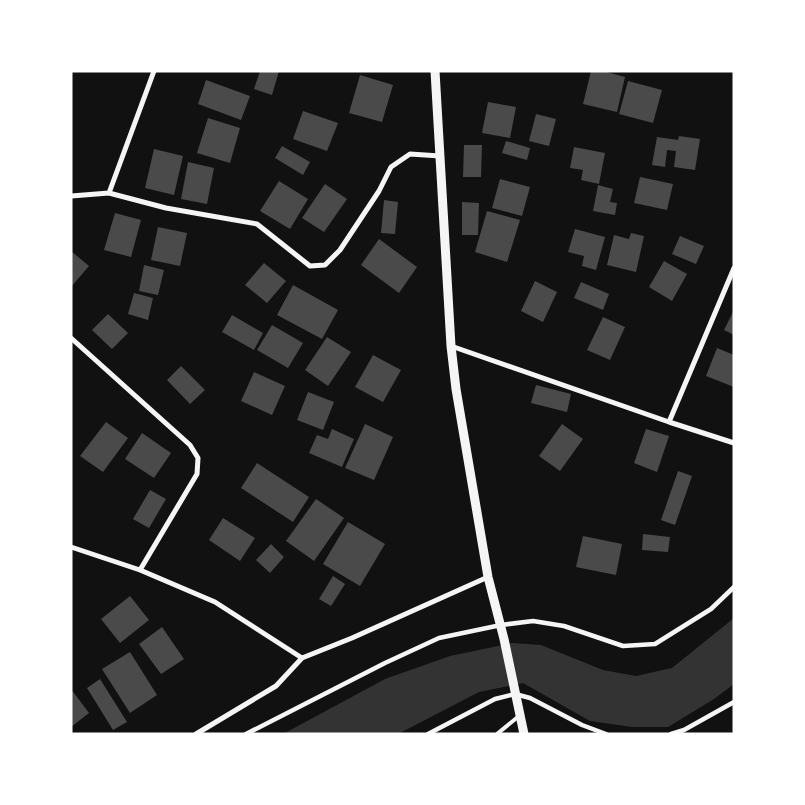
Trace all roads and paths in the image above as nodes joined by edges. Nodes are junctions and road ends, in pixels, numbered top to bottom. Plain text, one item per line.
1 (154, 71) edge
2 (436, 71) edge
3 (440, 156) junction
4 (109, 193) junction
5 (71, 196) edge
6 (734, 268) edge
7 (71, 338) edge
8 (451, 346) junction
9 (669, 422) junction
10 (734, 442) edge
11 (71, 547) edge
12 (140, 570) junction
13 (488, 577) junction
14 (734, 587) edge
15 (501, 625) junction
16 (302, 658) junction
17 (515, 694) junction
18 (734, 702) edge
19 (520, 715) junction
20 (196, 734) edge
21 (246, 734) edge
22 (428, 734) edge
23 (497, 734) edge
24 (524, 734) edge
25 (606, 734) edge
26 (671, 734) edge

1 - 4 street
2 - 3 street
3 - 4 street
3 - 8 street
4 - 5 street
6 - 9 street
7 - 12 street
8 - 9 street
8 - 13 street
9 - 10 street
11 - 12 street
12 - 16 street
13 - 15 street
13 - 16 street
14 - 15 street
15 - 17 street
15 - 21 street
16 - 20 street
17 - 19 street
17 - 22 street
17 - 25 street
18 - 26 street
19 - 23 lane
19 - 24 street

